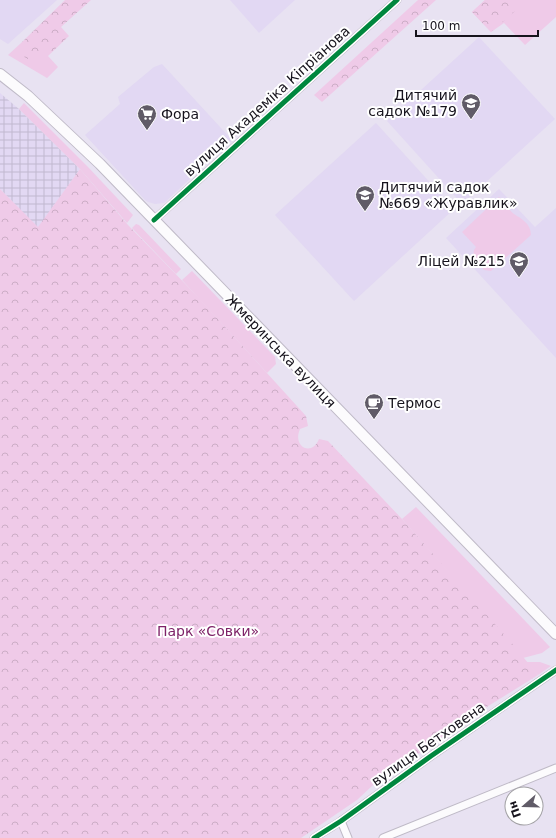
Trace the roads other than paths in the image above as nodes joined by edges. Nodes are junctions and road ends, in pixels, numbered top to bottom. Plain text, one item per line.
1 (397, 0) edge
2 (0, 74) edge
3 (154, 220) junction
4 (556, 634) edge
5 (556, 670) edge
6 (556, 768) edge
7 (341, 821) junction
8 (314, 838) edge
9 (348, 838) edge
10 (383, 838) edge

1 - 3 street, вулиця Академіка Кіпріанова
2 - 3 main road, Жмеринська вулиця
3 - 4 main road, Жмеринська вулиця
5 - 7 street, вулиця Бетховена
6 - 10 street
7 - 8 street, вулиця Бетховена
7 - 9 street

